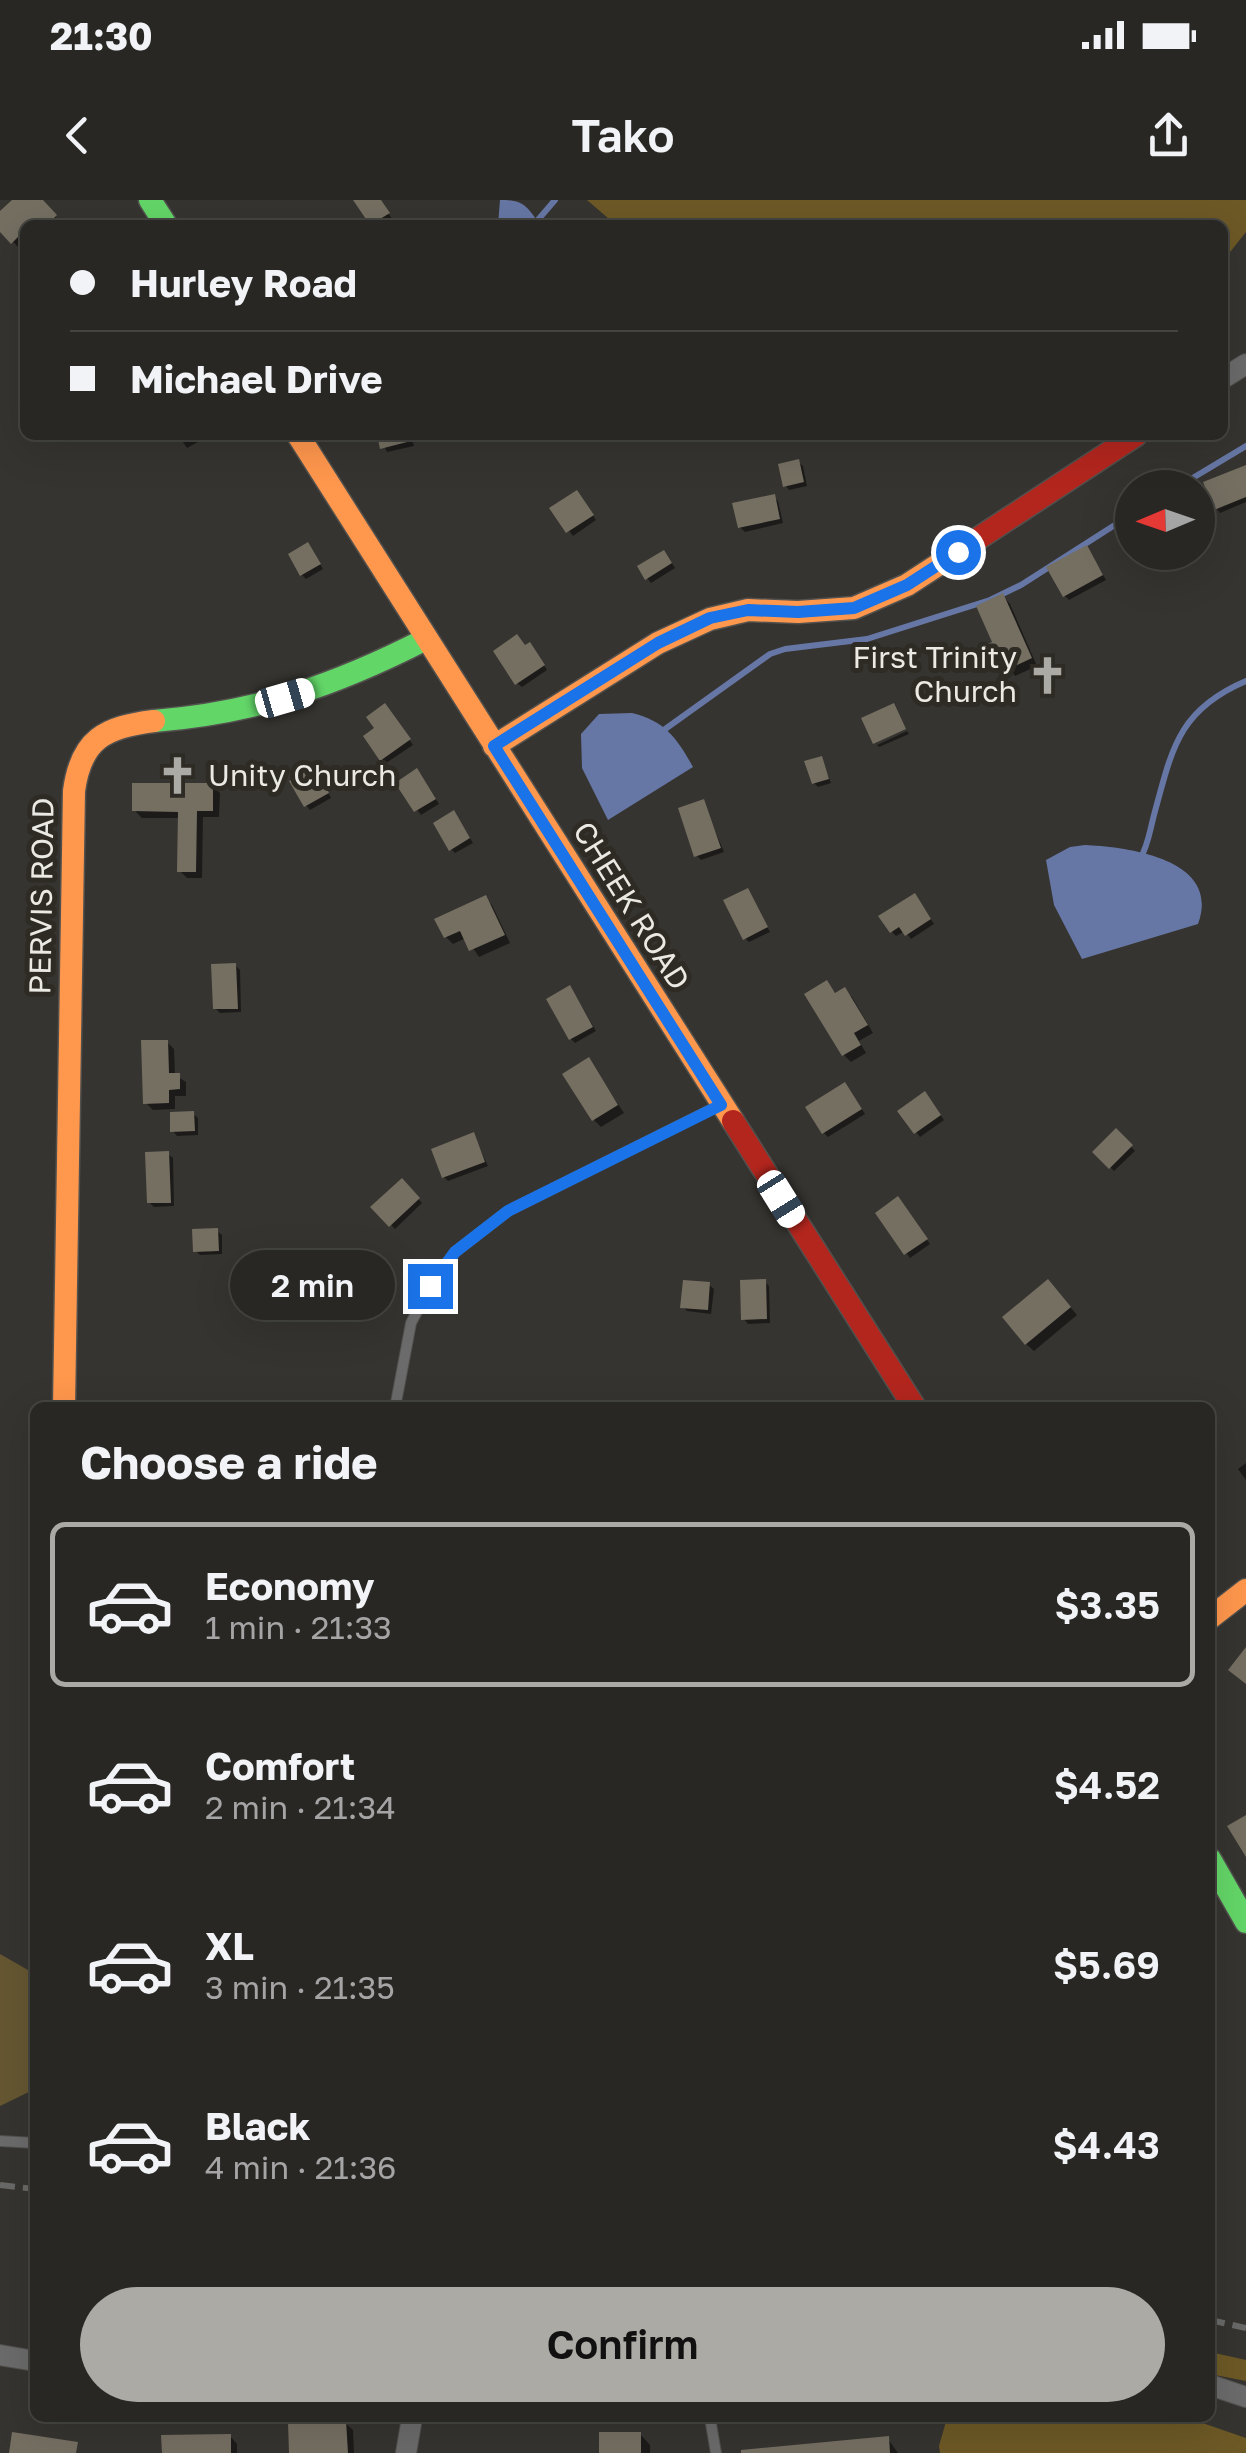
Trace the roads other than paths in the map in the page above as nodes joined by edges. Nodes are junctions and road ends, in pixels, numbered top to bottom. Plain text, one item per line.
1 (301, 440) edge
2 (1128, 440) edge
3 (426, 639) junction
4 (494, 746) junction
5 (721, 1105) junction
6 (64, 1402) edge
7 (395, 1402) edge
8 (911, 1402) edge
9 (1246, 1590) edge
10 (1215, 1614) edge
11 (1215, 1868) edge
12 (1246, 1922) edge
13 (0, 2141) edge
14 (30, 2143) edge
15 (0, 2355) edge
16 (30, 2360) edge
17 (1215, 2387) edge
18 (1246, 2397) edge
19 (411, 2422) edge
20 (711, 2422) edge
21 (406, 2453) edge
22 (716, 2453) edge

1 - 3 street, CHEEK ROAD
2 - 4 street
3 - 4 street, CHEEK ROAD
3 - 6 street, PERVIS ROAD
4 - 5 street, CHEEK ROAD
5 - 7 lane
5 - 8 street, CHEEK ROAD
9 - 10 street
11 - 12 street
13 - 14 lane
15 - 16 street
17 - 18 street
19 - 21 street
20 - 22 lane

